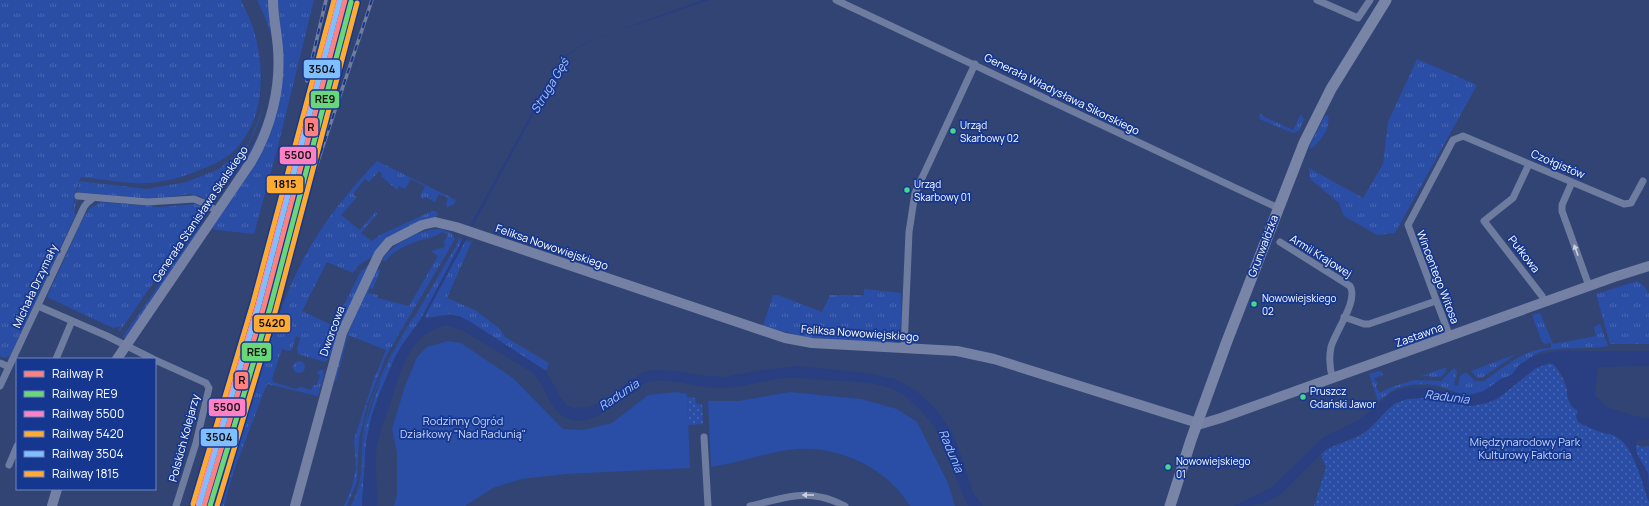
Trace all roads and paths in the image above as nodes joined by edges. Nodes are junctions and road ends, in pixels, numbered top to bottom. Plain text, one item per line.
1 (273, 0) edge
2 (836, 0) edge
3 (1317, 0) edge
4 (1370, 0) edge
5 (1386, 0) edge
6 (975, 64) junction
7 (1453, 140) joint
8 (1529, 164) junction
9 (1643, 181) dead end
10 (1572, 182) junction
11 (78, 196) dead end
12 (93, 198) junction
13 (1278, 208) junction
14 (217, 211) junction
15 (456, 228) joint
16 (1280, 242) dead end
17 (1649, 266) edge
18 (1589, 286) junction
19 (1436, 301) junction
20 (1545, 302) junction
21 (38, 306) junction
22 (1344, 318) junction
23 (72, 321) junction
24 (1450, 337) junction
25 (125, 345) junction
26 (904, 348) junction
27 (56, 358) edge
28 (118, 358) edge
29 (152, 358) edge
30 (156, 360) edge
31 (0, 363) edge
32 (9, 367) junction
33 (1333, 379) junction
34 (0, 386) edge
35 (1197, 423) junction
36 (704, 437) dead end
37 (16, 448) edge
38 (9, 465) dead end
39 (57, 490) edge
40 (52, 506) edge
41 (176, 506) edge
42 (295, 506) edge
43 (708, 506) edge
44 (750, 506) edge
45 (845, 506) edge
46 (1170, 506) edge

1 - 14 street, Generała Stanisława Skalskiego
2 - 6 street, Generała Władysława Sikorskiego
3 - 4 street
5 - 13 main road, Grunwaldzka
6 - 13 street, Generała Władysława Sikorskiego
6 - 26 street
7 - 8 street, Czołgistów
7 - 19 street, Wincentego Witosa
8 - 10 street, Czołgistów
8 - 20 street, Pułkowa
9 - 10 street, Czołgistów
18 -> 10 street
11 - 12 street
12 - 14 street
12 - 21 street, Michała Drzymały
13 - 35 main road, Grunwaldzka
14 - 25 street, Generała Stanisława Skalskiego
15 - 26 street, Feliksa Nowowiejskiego
15 - 42 street, Dworcowa
16 - 22 street, Armii Krajowej
17 - 18 street, Zastawna
18 - 20 street, Zastawna
19 - 22 street
19 - 24 street, Wincentego Witosa
20 - 24 street, Zastawna
21 - 23 street, Polskich Kolejarzy
21 - 32 street, Michała Drzymały
22 - 33 street, Armii Krajowej
23 - 25 street, Polskich Kolejarzy
23 - 27 street
24 - 33 street, Zastawna
25 - 28 street, Generała Stanisława Skalskiego
25 - 29 street, Polskich Kolejarzy
26 - 35 street, Feliksa Nowowiejskiego
30 - 41 street, Polskich Kolejarzy
31 - 32 street
32 - 34 street, Michała Drzymały
33 - 35 street, Zastawna
35 - 46 main road, Grunwaldzka
36 - 43 street
37 - 38 street
39 - 40 street
45 -> 44 street

